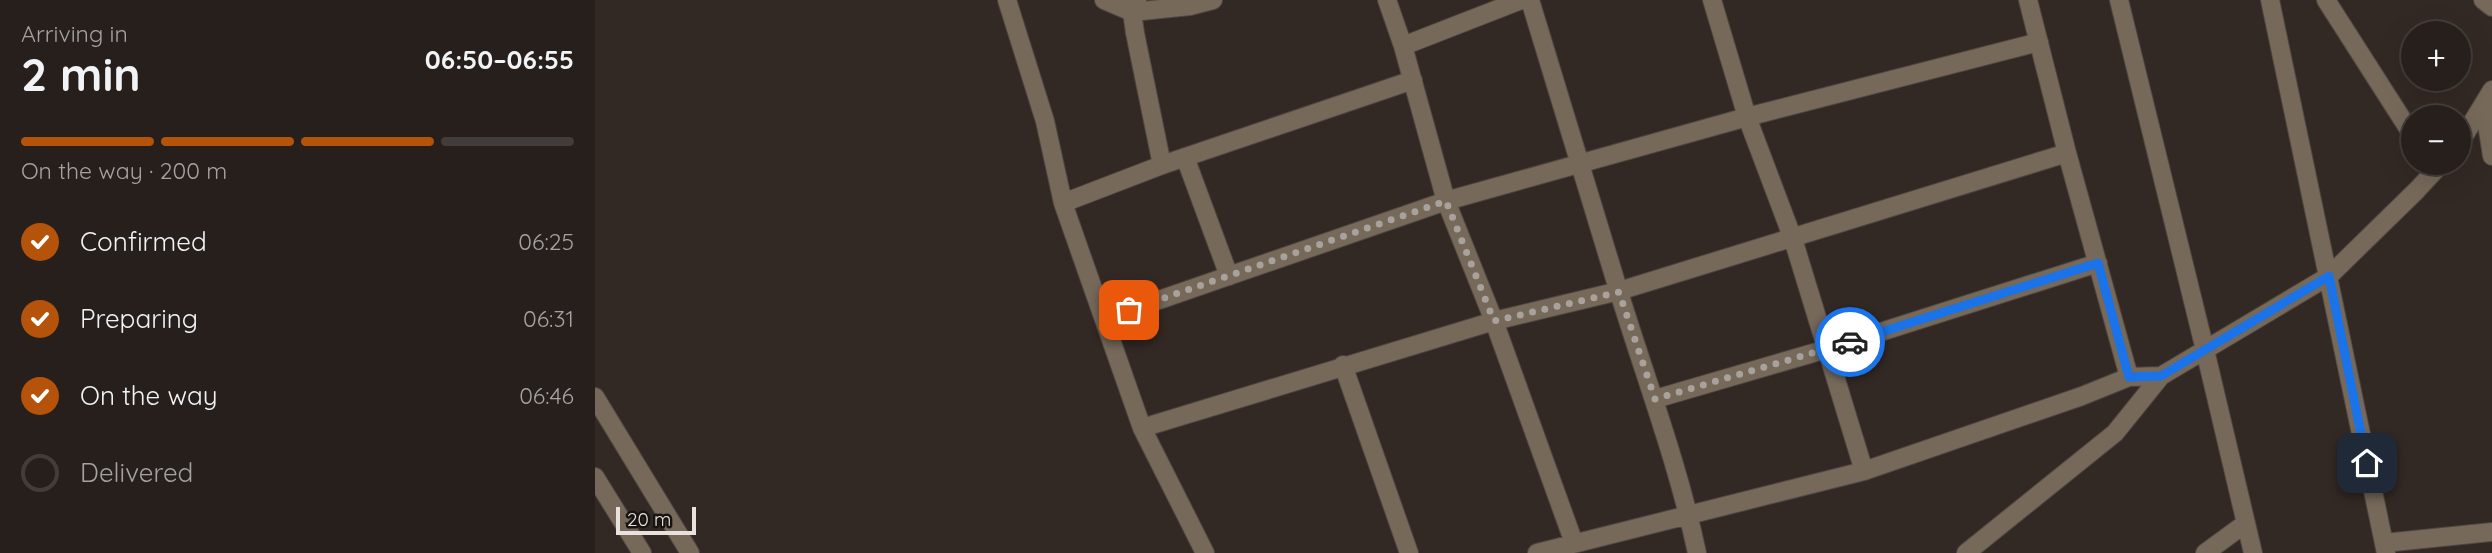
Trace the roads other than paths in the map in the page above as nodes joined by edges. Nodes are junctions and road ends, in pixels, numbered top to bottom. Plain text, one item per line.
1 (1007, 0) edge
2 (1104, 0) edge
3 (1213, 0) edge
4 (1388, 0) edge
5 (1521, 0) edge
6 (1530, 0) edge
7 (1711, 0) edge
8 (2028, 0) edge
9 (2119, 0) edge
10 (2270, 0) edge
11 (2326, 0) edge
12 (2483, 0) edge
13 (1135, 6) edge
14 (2492, 7) edge
15 (2039, 42) junction
16 (1403, 46) junction
17 (1413, 80) junction
18 (2488, 97) edge
19 (1747, 117) junction
20 (2401, 117) edge
21 (2471, 125) edge
22 (2067, 153) junction
23 (2492, 156) edge
24 (1185, 157) junction
25 (1581, 163) junction
26 (1162, 165) junction
27 (2428, 175) edge
28 (1446, 201) junction
29 (1063, 203) junction
30 (1793, 239) junction
31 (2098, 263) junction
32 (1229, 276) junction
33 (2329, 276) junction
34 (1619, 292) junction
35 (1104, 318) junction
36 (1494, 321) junction
37 (1827, 349) junction
38 (2205, 350) junction
39 (1343, 365) junction
40 (2161, 376) junction
41 (2129, 377) junction
42 (595, 397) edge
43 (1655, 399) junction
44 (1142, 428) junction
45 (1864, 471) junction
46 (595, 477) edge
47 (1689, 516) junction
48 (2246, 523) junction
49 (2492, 532) edge
50 (1574, 543) junction
51 (2385, 548) edge
52 (642, 553) edge
53 (690, 553) edge
54 (1205, 553) edge
55 (1409, 553) edge
56 (1537, 553) edge
57 (1697, 553) edge
58 (1966, 553) edge
59 (2204, 553) edge
60 (2253, 553) edge

1 - 29 street
2 - 13 street
3 - 13 street
4 - 16 street
5 - 16 street
6 - 25 street
7 - 19 street
8 - 15 street
9 - 38 street
10 - 33 street
11 - 20 street
12 - 14 street
13 - 26 street
15 - 19 street
15 - 22 street
16 - 17 street
17 - 24 street
17 - 28 street
18 - 21 street
18 - 23 street
19 - 25 street
19 - 30 street
22 - 30 street
22 - 31 street
24 - 26 street
24 - 32 street
25 - 28 street
25 - 34 street
26 - 29 street
27 - 33 street
28 - 32 street
28 - 36 street
29 - 35 street
30 - 34 street
30 - 37 street
31 - 37 street
31 - 41 street
32 - 35 street
33 - 38 street
33 - 51 street
34 - 36 street
34 - 43 street
35 - 44 street
36 - 39 street
36 - 50 street
37 - 43 street
37 - 45 street
38 - 40 street
38 - 48 street
39 - 44 street
39 - 55 street
40 - 41 street
40 - 58 street
41 - 45 street
42 - 53 street
43 - 47 street
44 - 54 street
45 - 47 street
46 - 52 street
47 - 50 street
47 - 57 street
48 - 59 street
48 - 60 street
49 - 51 street
50 - 56 street

